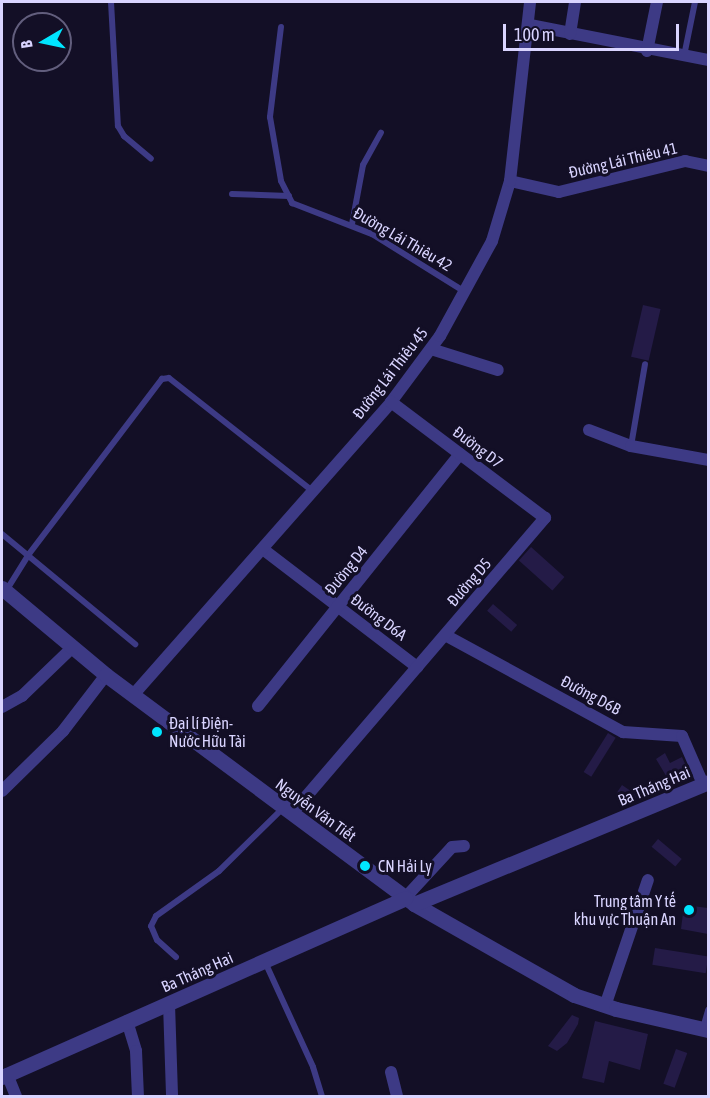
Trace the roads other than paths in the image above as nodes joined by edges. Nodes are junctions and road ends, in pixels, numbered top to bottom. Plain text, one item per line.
1 (111, 2) edge
2 (530, 2) edge
3 (575, 2) edge
4 (657, 2) edge
5 (695, 2) edge
6 (530, 25) junction
7 (281, 27) dead end
8 (570, 34) junction
9 (647, 51) junction
10 (684, 56) junction
11 (708, 60) edge
12 (381, 133) dead end
13 (151, 159) dead end
14 (708, 166) edge
15 (510, 181) junction
16 (232, 194) dead end
17 (289, 196) junction
18 (352, 224) junction
19 (465, 292) junction
20 (431, 349) junction
21 (645, 364) dead end
22 (498, 370) dead end
23 (391, 402) junction
24 (589, 430) dead end
25 (631, 447) junction
26 (460, 454) junction
27 (708, 460) edge
28 (314, 492) junction
29 (545, 518) joint
30 (2, 534) edge
31 (264, 550) junction
32 (28, 554) junction
33 (4, 589) edge
34 (338, 606) junction
35 (445, 635) junction
36 (135, 644) dead end
37 (73, 647) junction
38 (417, 667) junction
39 (106, 675) junction
40 (134, 694) junction
41 (258, 706) dead end
42 (2, 707) edge
43 (706, 783) edge
44 (2, 791) edge
45 (287, 810) junction
46 (464, 846) dead end
47 (648, 880) dead end
48 (410, 901) junction
49 (176, 957) dead end
50 (264, 961) junction
51 (169, 1004) junction
52 (605, 1006) junction
53 (708, 1010) edge
54 (127, 1022) junction
55 (705, 1029) edge
56 (391, 1072) dead end
57 (4, 1076) edge
58 (16, 1096) edge
59 (138, 1096) edge
60 (172, 1096) edge
61 (322, 1096) edge
62 (397, 1096) edge

1 - 13 lane
2 - 6 street, Đường Lái Thiêu 45
3 - 8 street
4 - 9 street
5 - 10 lane
6 - 8 street
6 - 15 street, Đường Lái Thiêu 45
7 - 17 lane
8 - 9 street
9 - 10 street
10 - 11 street
12 - 18 lane
14 - 15 street, Đường Lái Thiêu 41
15 - 19 street, Đường Lái Thiêu 45
16 - 17 lane
17 - 18 lane, Đường Lái Thiêu 42
18 - 19 lane, Đường Lái Thiêu 42
19 - 20 street, Đường Lái Thiêu 45
20 - 22 street
20 - 23 street, Đường Lái Thiêu 45
21 - 25 lane
23 - 26 street, Đường D7
23 - 28 street, Đường Lái Thiêu 45
24 - 25 street
25 - 27 street
26 - 29 street, Đường D7
26 - 34 street, Đường D4
28 - 31 street, Đường Lái Thiêu 45
28 - 32 lane
29 - 35 street, Đường D5
30 - 32 lane
31 - 34 street, Đường D6A
31 - 40 street, Đường Lái Thiêu 45
32 - 33 lane
32 - 36 lane
33 - 37 street, Nguyễn Văn Tiết
34 - 38 street, Đường D6A
34 - 41 street, Đường D4
35 - 38 street, Đường D5
35 - 43 street, Đường D6B
37 - 39 street, Nguyễn Văn Tiết
37 - 42 street
38 - 45 street, Đường D5
39 - 40 street, Nguyễn Văn Tiết
39 - 44 street
40 - 45 street, Nguyễn Văn Tiết
43 - 48 street, Ba Tháng Hai
45 - 48 street, Nguyễn Văn Tiết
45 - 49 lane
46 - 48 street
47 - 52 street
48 - 50 street, Ba Tháng Hai
48 - 52 street, Nguyễn Văn Tiết
50 - 51 street, Ba Tháng Hai
50 - 61 lane
51 - 54 street, Ba Tháng Hai
51 - 60 street
52 - 55 street, Nguyễn Văn Tiết
53 - 55 lane
54 - 57 street, Ba Tháng Hai
54 - 59 street
56 - 62 street
57 - 58 street

